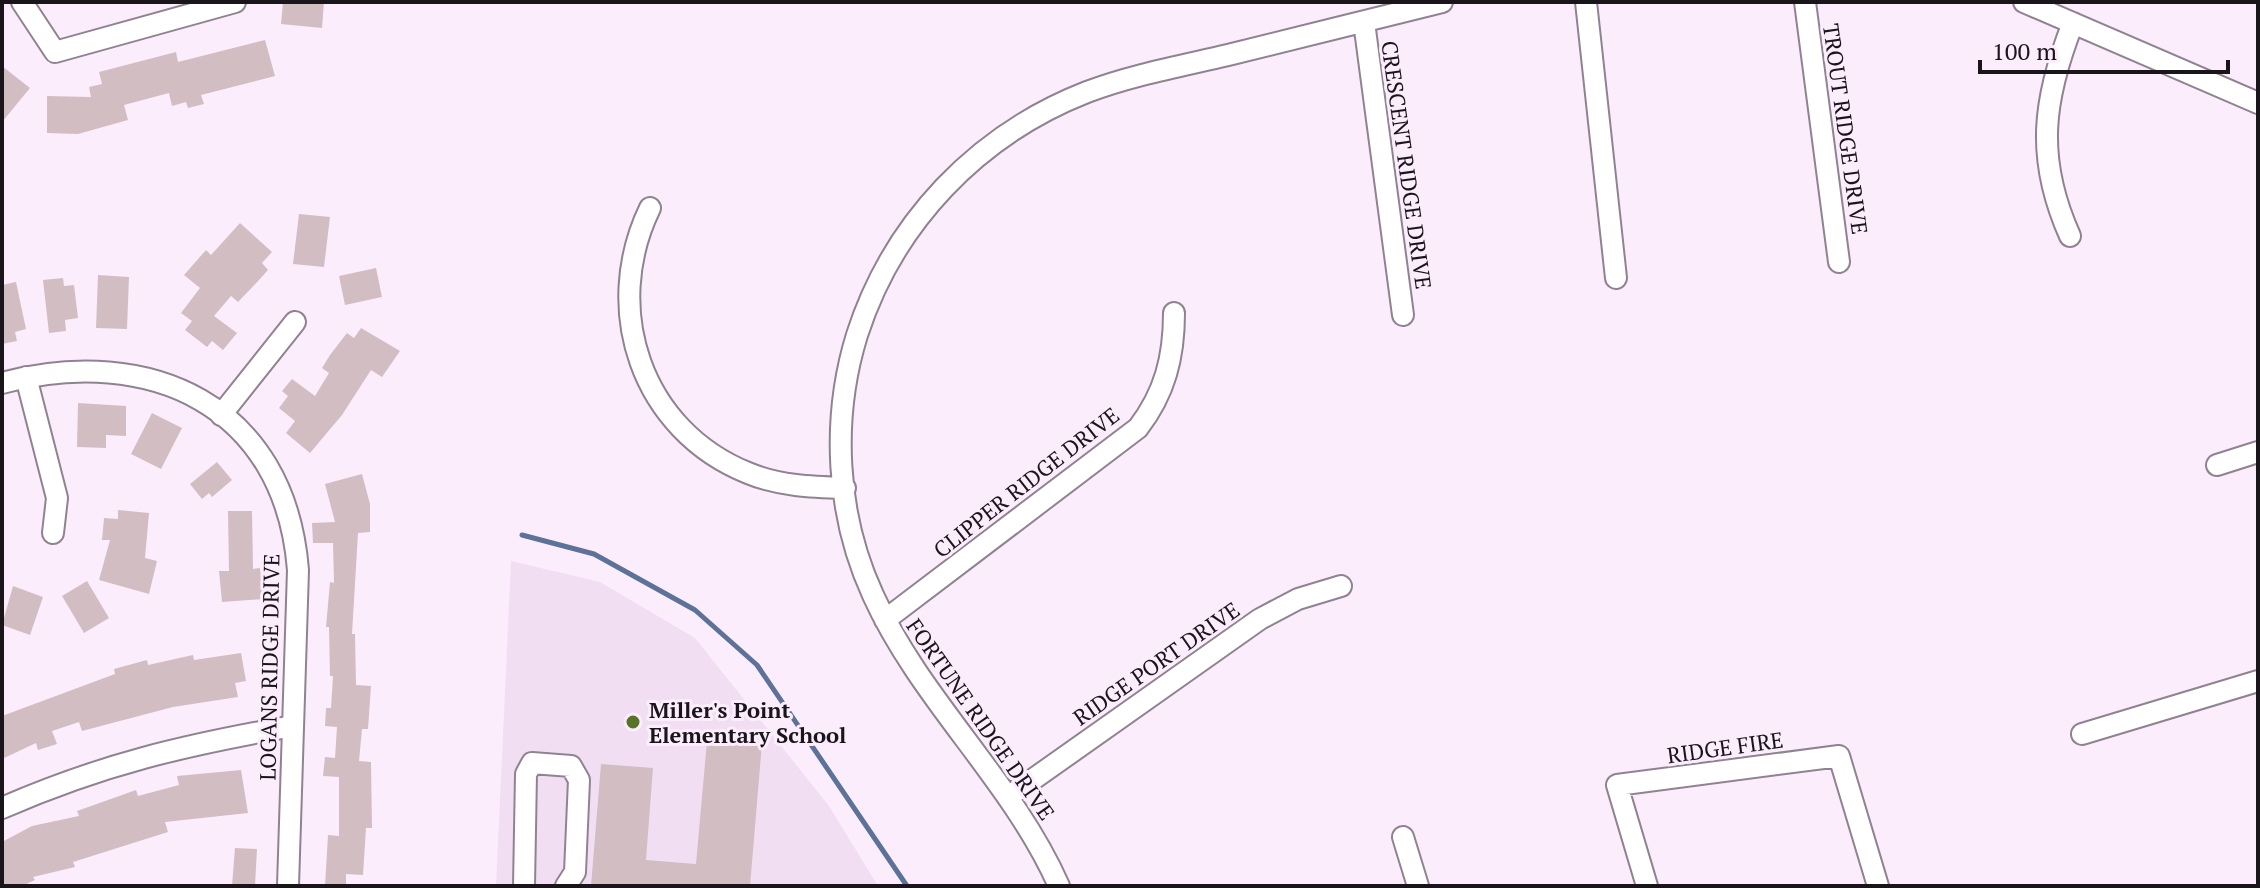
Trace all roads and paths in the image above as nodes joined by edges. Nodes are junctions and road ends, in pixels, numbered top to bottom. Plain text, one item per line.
1 (22, 2) edge
2 (1442, 2) edge
3 (1586, 2) edge
4 (1805, 2) edge
5 (2024, 2) edge
6 (236, 3) edge
7 (1364, 22) junction
8 (2073, 23) junction
9 (2258, 103) edge
10 (650, 208) dead end
11 (2070, 236) dead end
12 (1839, 262) dead end
13 (1616, 278) dead end
14 (1174, 313) dead end
15 (1403, 315) dead end
16 (295, 322) dead end
17 (26, 377) junction
18 (2, 383) edge
19 (221, 415) junction
20 (2258, 452) edge
21 (2217, 465) dead end
22 (845, 488) junction
23 (53, 533) dead end
24 (1341, 586) dead end
25 (885, 620) junction
26 (2258, 681) edge
27 (293, 726) junction
28 (2082, 734) dead end
29 (1008, 797) junction
30 (2, 808) edge
31 (1403, 837) dead end
32 (288, 886) edge
33 (524, 886) edge
34 (566, 886) edge
35 (1059, 886) edge
36 (1418, 886) edge
37 (1647, 886) edge
38 (1878, 886) edge

1 - 6 street
2 - 7 street, FORTUNE RIDGE DRIVE
3 - 13 street
4 - 12 street, TROUT RIDGE DRIVE
5 - 8 street
7 - 15 street, CRESCENT RIDGE DRIVE
7 - 22 street, FORTUNE RIDGE DRIVE
8 - 9 street
8 - 11 street
10 - 22 street
14 - 25 street, CLIPPER RIDGE DRIVE
16 - 19 street
17 - 18 street, LOGANS RIDGE DRIVE
17 - 19 street, LOGANS RIDGE DRIVE
17 - 23 street
19 - 27 street, LOGANS RIDGE DRIVE
20 - 21 street
22 - 25 street, FORTUNE RIDGE DRIVE
24 - 29 street, RIDGE PORT DRIVE
25 - 29 street, FORTUNE RIDGE DRIVE
26 - 28 street
27 - 30 street
27 - 32 street, LOGANS RIDGE DRIVE
29 - 35 street, FORTUNE RIDGE DRIVE
31 - 36 street
33 - 34 street
37 - 38 street, RIDGE FIRE

